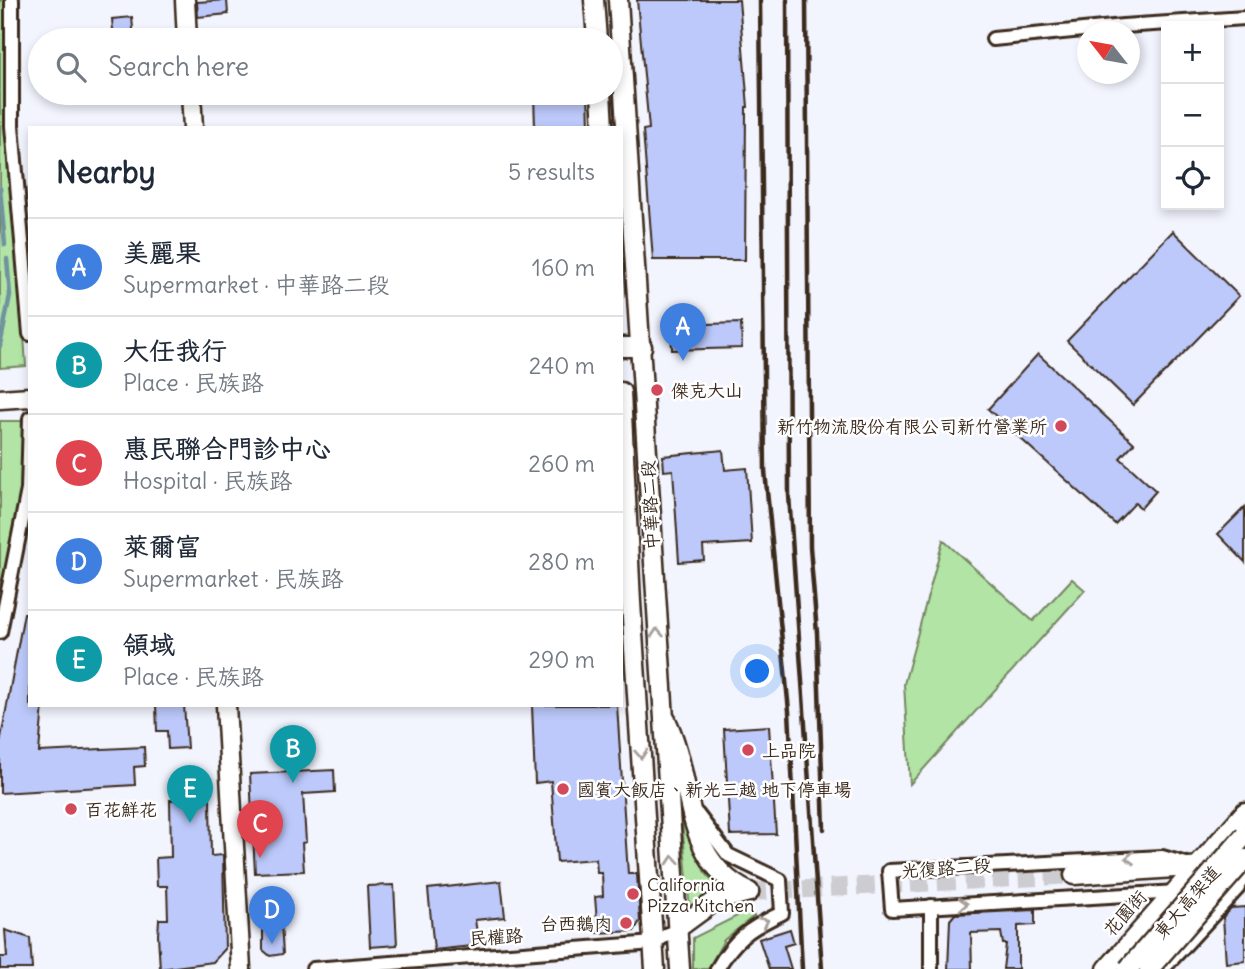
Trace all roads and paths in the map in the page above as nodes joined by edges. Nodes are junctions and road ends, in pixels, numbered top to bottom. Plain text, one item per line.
1 (12, 0) edge
2 (185, 0) edge
3 (594, 0) edge
4 (618, 0) edge
5 (1245, 18) edge
6 (186, 28) edge
7 (596, 28) edge
8 (620, 28) edge
9 (993, 39) dead end
10 (623, 72) edge
11 (192, 105) edge
12 (602, 105) edge
13 (193, 126) edge
14 (603, 126) edge
15 (28, 311) edge
16 (623, 347) edge
17 (642, 347) junction
18 (28, 397) edge
19 (0, 399) edge
20 (623, 425) edge
21 (28, 489) edge
22 (0, 632) edge
23 (226, 707) edge
24 (662, 712) junction
25 (690, 804) junction
26 (1245, 812) edge
27 (1245, 835) edge
28 (1245, 858) edge
29 (1196, 867) junction
30 (1074, 875) tunnel mouth
31 (1245, 877) edge
32 (1240, 888) edge
33 (1175, 892) junction
34 (931, 906) junction
35 (1205, 921) junction
36 (678, 928) junction
37 (654, 943) junction
38 (241, 969) edge
39 (313, 969) edge
40 (655, 969) edge
41 (680, 969) edge
42 (717, 969) edge
43 (931, 969) edge
44 (1097, 969) edge
45 (1107, 969) edge
46 (1128, 969) edge
47 (1149, 969) edge
48 (1163, 969) edge

1 - 15 street
2 - 6 street
3 - 7 street
4 - 8 street, 中華路二段
5 - 9 street
10 - 17 street, 中華路二段
11 - 13 street
12 - 14 street
16 - 17 street
24 -> 17 street, 中華路二段
18 - 19 street
20 -> 37 street, 中華路二段
21 - 22 street
23 - 38 street
24 - 25 street
36 -> 24 street, 中華路二段
25 - 36 street
42 -> 25 street
26 - 29 street
27 - 46 street, 東大高架道, bridge
28 - 29 street
28 - 47 street, 東大高架道, bridge
29 - 30 street
29 - 33 street
29 -> 34 street, 光復路二段
31 - 32 street
32 - 33 street, 光復路二段
32 - 35 street
34 -> 33 street, 光復路二段
33 - 35 street, 花園街
33 - 44 street, 花園街
33 - 45 street
34 - 43 street
35 - 48 street
36 - 37 street, 民權路
36 - 41 street, 中華路二段
37 - 39 street, 民權路
37 - 40 street, 中華路二段

